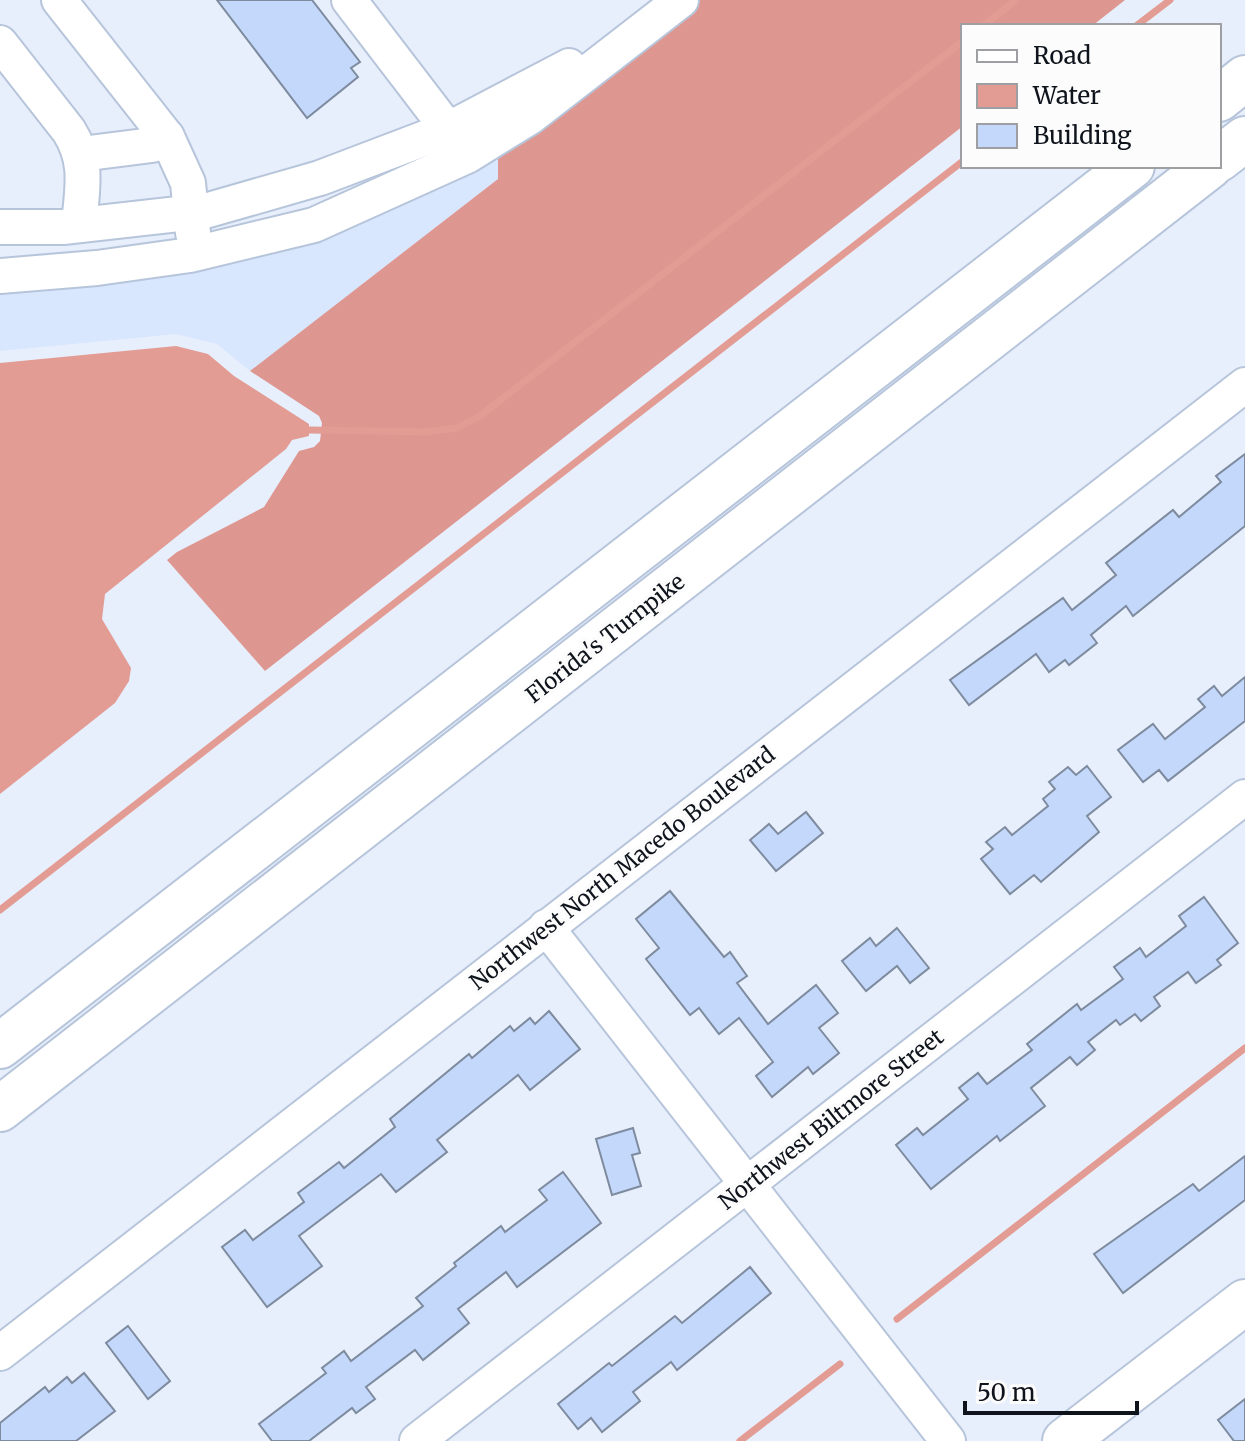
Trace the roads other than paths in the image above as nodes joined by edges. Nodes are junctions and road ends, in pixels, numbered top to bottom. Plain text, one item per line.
1 (59, 0) edge
2 (349, 0) edge
3 (674, 6) edge
4 (0, 43) edge
5 (1245, 78) edge
6 (1221, 97) edge
7 (167, 137) junction
8 (1245, 139) edge
9 (458, 142) junction
10 (81, 154) junction
11 (1221, 157) edge
12 (1129, 168) edge
13 (1207, 168) edge
14 (191, 213) junction
15 (79, 225) junction
16 (0, 227) edge
17 (196, 253) junction
18 (0, 276) edge
19 (1245, 385) edge
20 (1245, 797) edge
21 (546, 927) junction
22 (0, 1046) edge
23 (0, 1109) edge
24 (749, 1184) junction
25 (1245, 1302) edge
26 (0, 1353) edge
27 (417, 1441) edge
28 (948, 1441) edge
29 (1065, 1441) edge

1 - 7 street
2 - 9 street
3 - 9 street
4 - 10 street
5 - 6 main road
7 - 10 street
7 - 14 street
8 - 11 main road
9 - 14 street
9 - 17 street
10 - 15 street
12 - 22 main road
13 - 23 main road, Florida's Turnpike
14 - 15 street
14 - 17 street
15 - 16 street
17 - 18 street
19 - 21 street, Northwest North Macedo Boulevard
20 - 24 street, Northwest Biltmore Street
21 - 24 street
21 - 26 street, Northwest North Macedo Boulevard
24 - 27 street, Northwest Biltmore Street
24 - 28 street
25 - 29 main road

